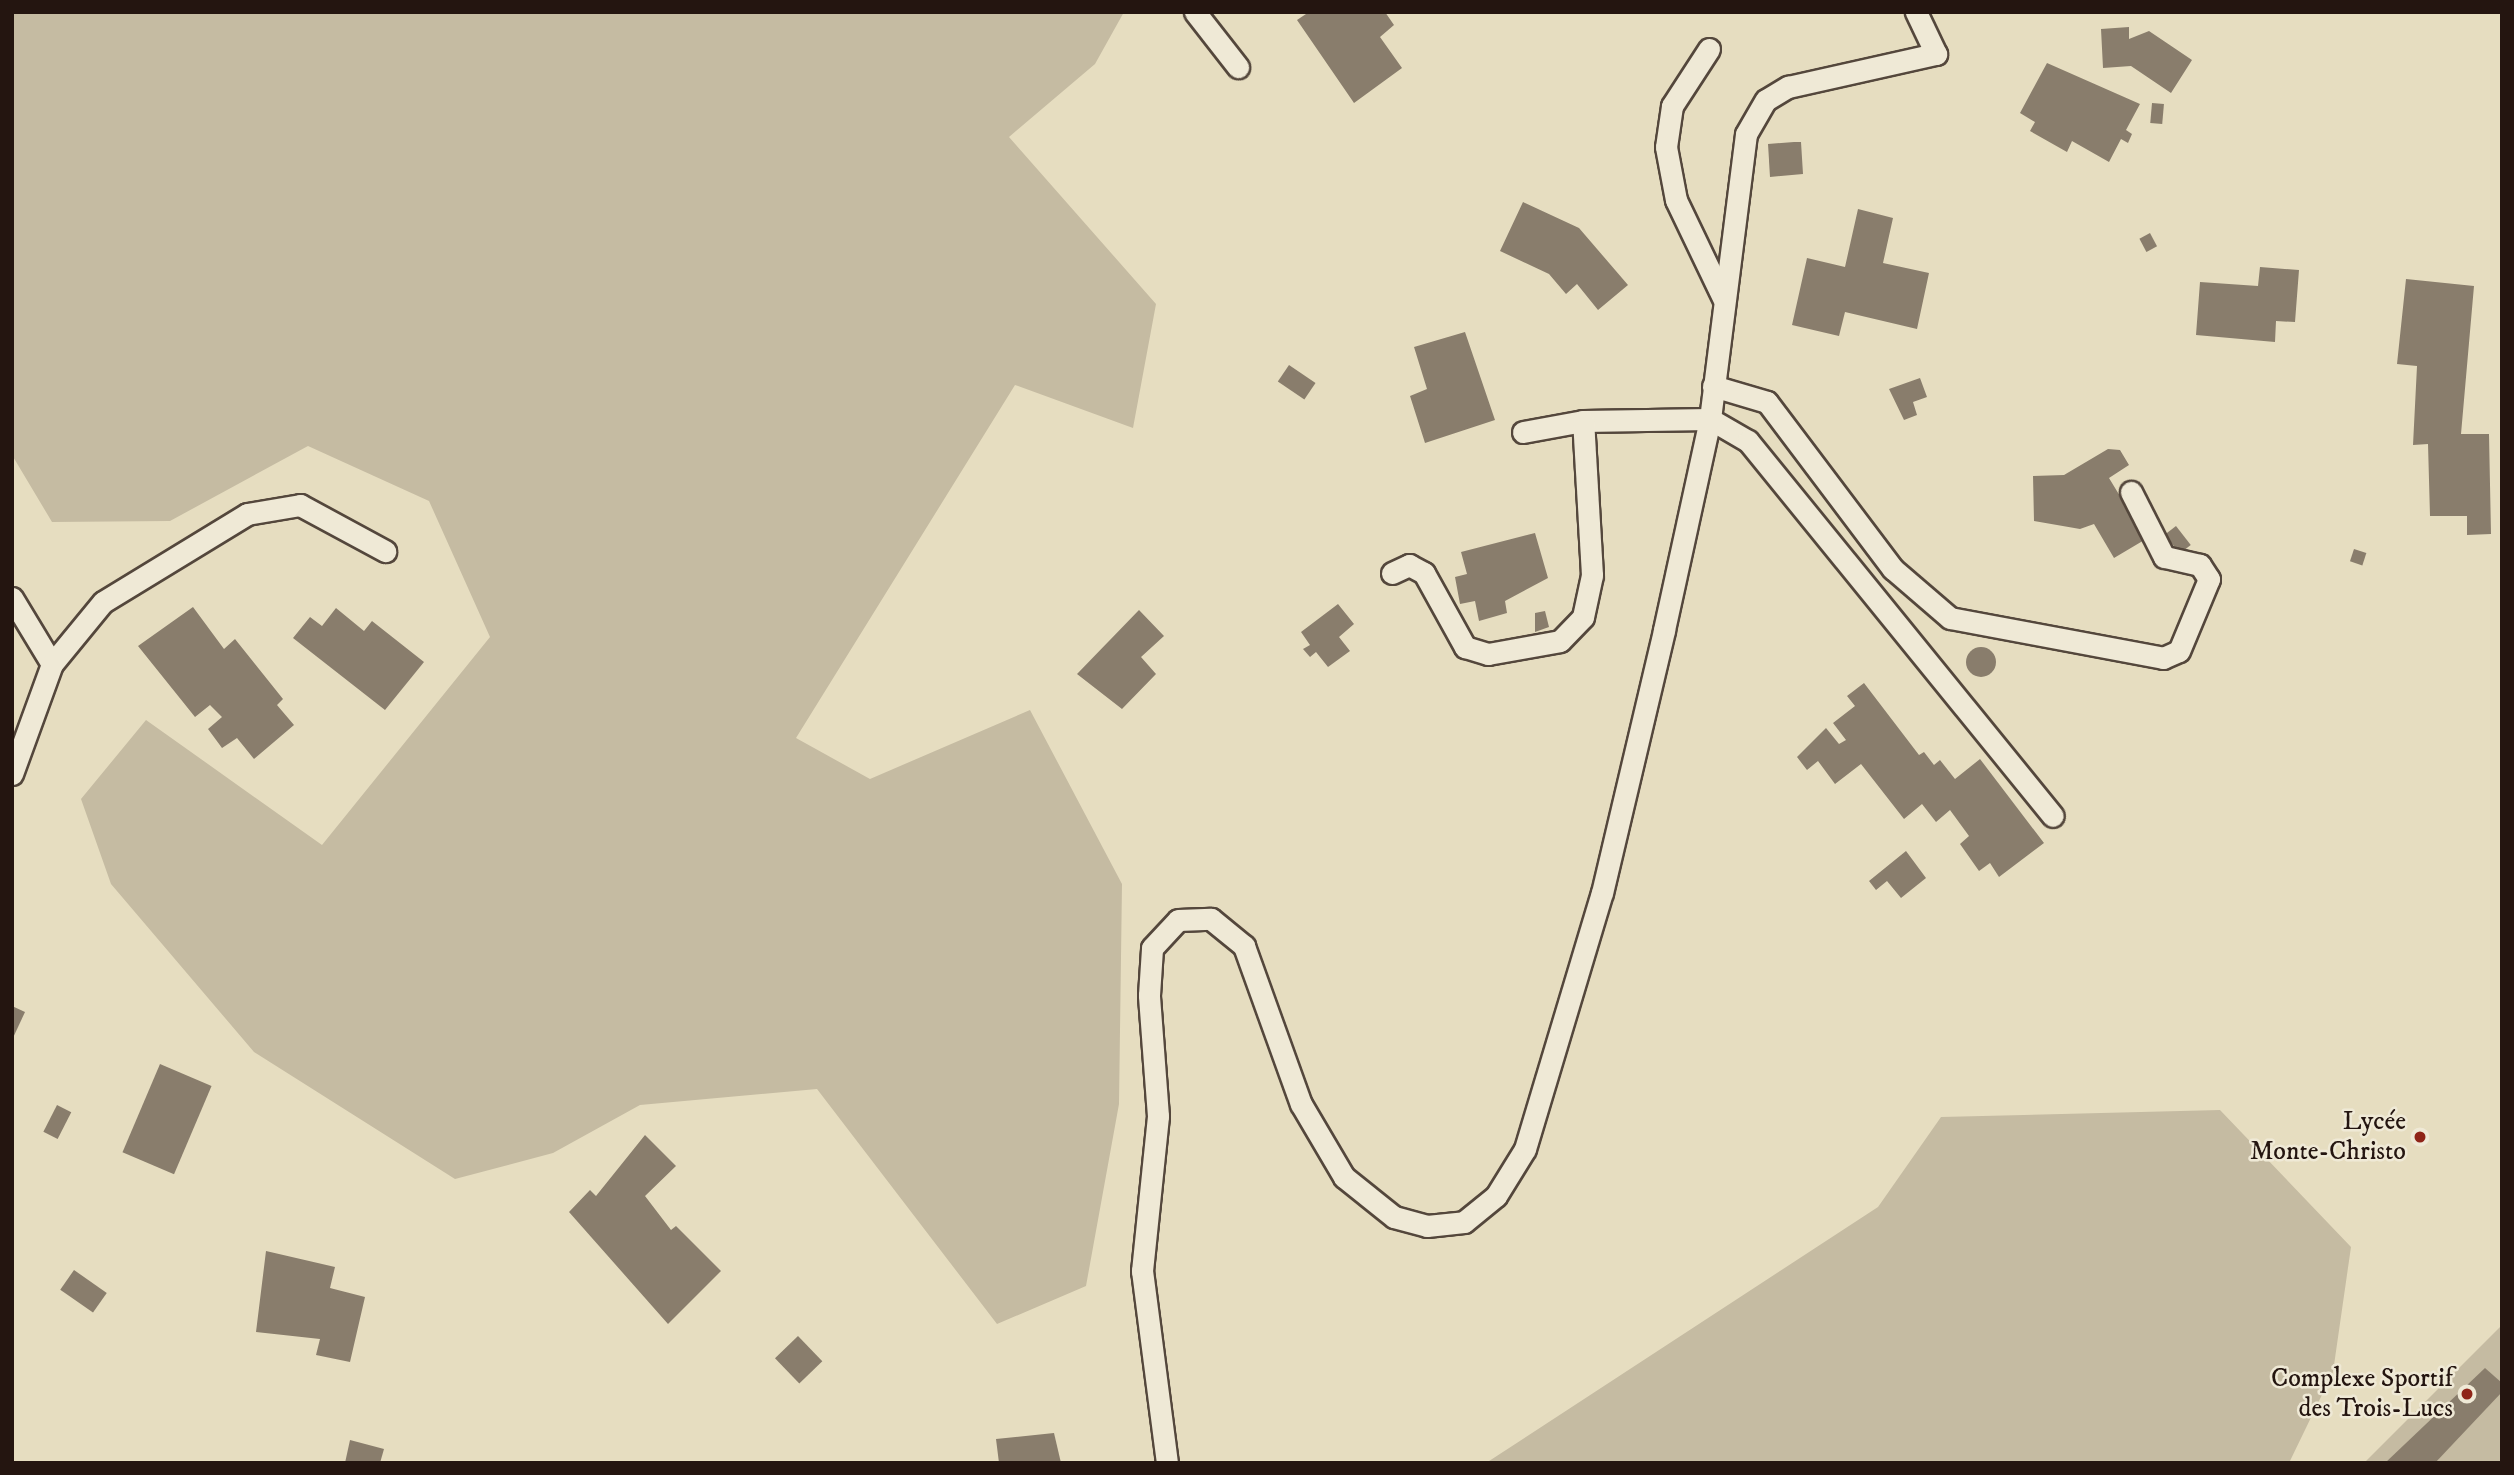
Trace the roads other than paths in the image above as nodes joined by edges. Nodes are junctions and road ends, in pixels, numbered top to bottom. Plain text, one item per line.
1 (1195, 12) edge
2 (1916, 12) edge
3 (1709, 49) dead end
4 (1238, 67) dead end
5 (1723, 298) junction
6 (1713, 386) junction
7 (1710, 419) junction
8 (1583, 421) junction
9 (1522, 432) dead end
10 (2131, 492) dead end
11 (385, 551) dead end
12 (1392, 573) dead end
13 (12, 598) edge
14 (52, 664) junction
15 (12, 774) edge
16 (2053, 816) dead end
17 (1167, 1463) edge

1 - 4 lane
2 - 5 lane
3 - 5 lane
5 - 6 lane
6 - 7 lane
6 - 10 lane
7 - 8 lane
7 - 16 lane
7 - 17 lane
8 - 9 lane
8 - 12 lane
11 - 14 lane
13 - 14 lane
14 - 15 lane

